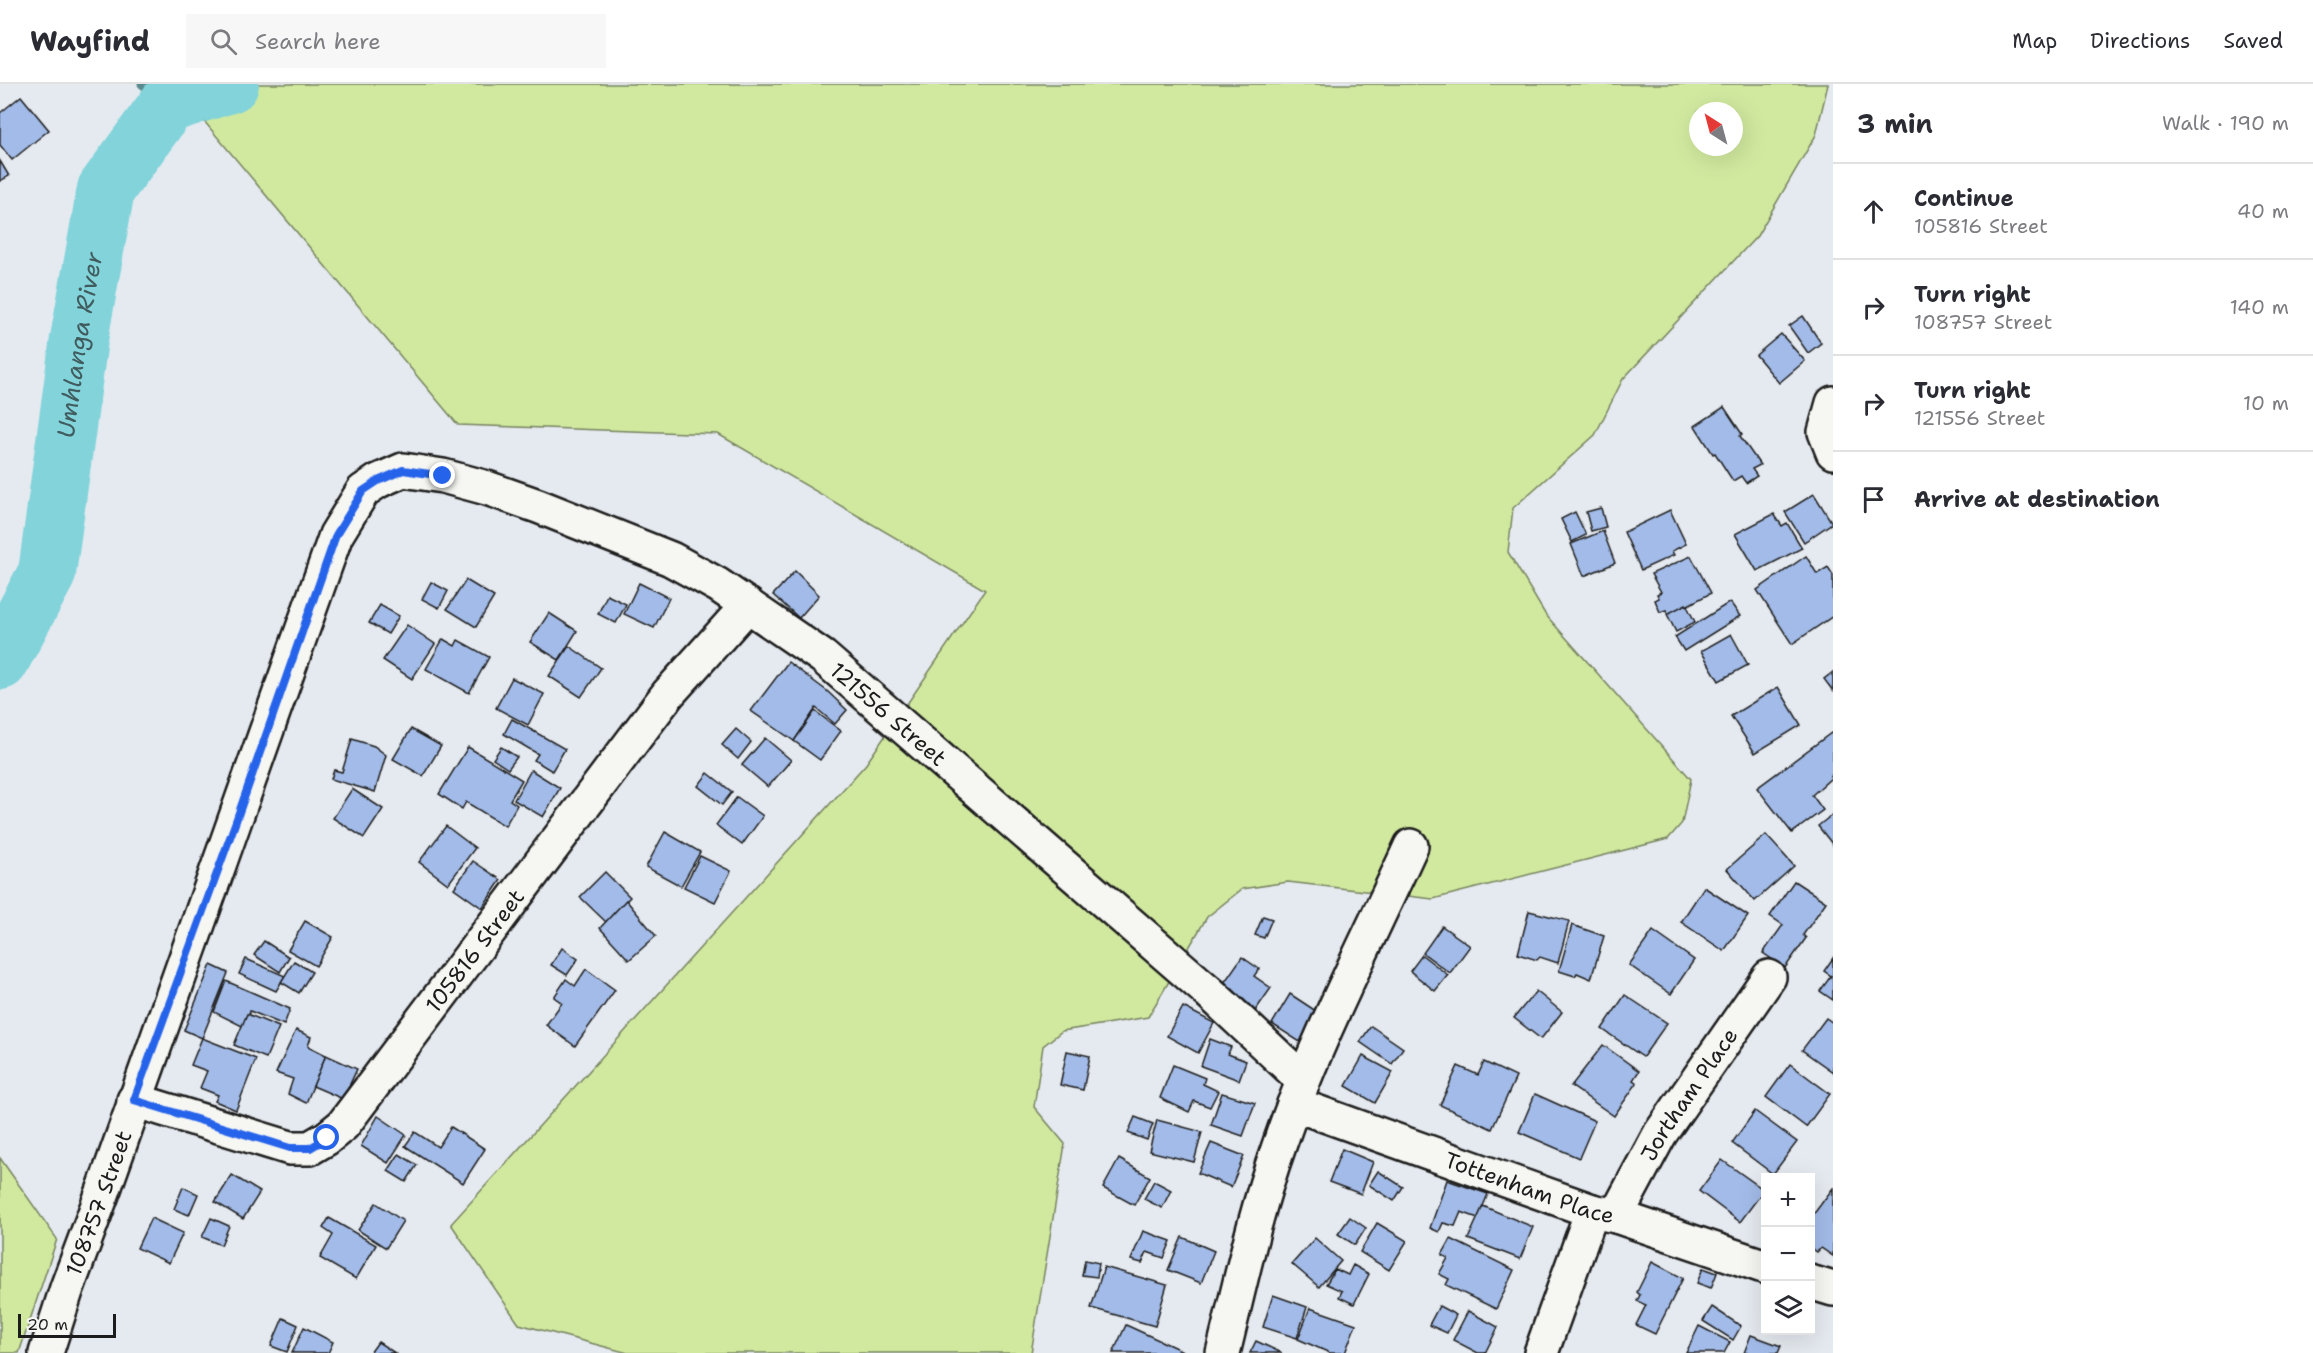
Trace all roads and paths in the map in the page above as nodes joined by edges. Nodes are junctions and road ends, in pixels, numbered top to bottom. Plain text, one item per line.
1 (1833, 403) edge
2 (1833, 452) edge
3 (403, 470) joint
4 (747, 605) junction
5 (1412, 846) dead end
6 (1769, 977) dead end
7 (1299, 1092) junction
8 (134, 1100) junction
9 (1604, 1213) junction
10 (1761, 1265) edge
11 (1815, 1284) edge
12 (1833, 1289) edge
13 (46, 1353) edge
14 (1223, 1353) edge
15 (1541, 1353) edge

1 - 2 street
3 - 4 street, 121556 Street
3 - 8 street, 108757 Street
4 - 7 street, 121556 Street
4 - 8 street, 105816 Street
5 - 7 street
6 - 9 street, Jortham Place
7 - 9 street, Tottenham Place
7 - 14 street
8 - 13 street, 108757 Street
9 - 10 street, Tottenham Place
9 - 15 street, Jortham Place
11 - 12 street

